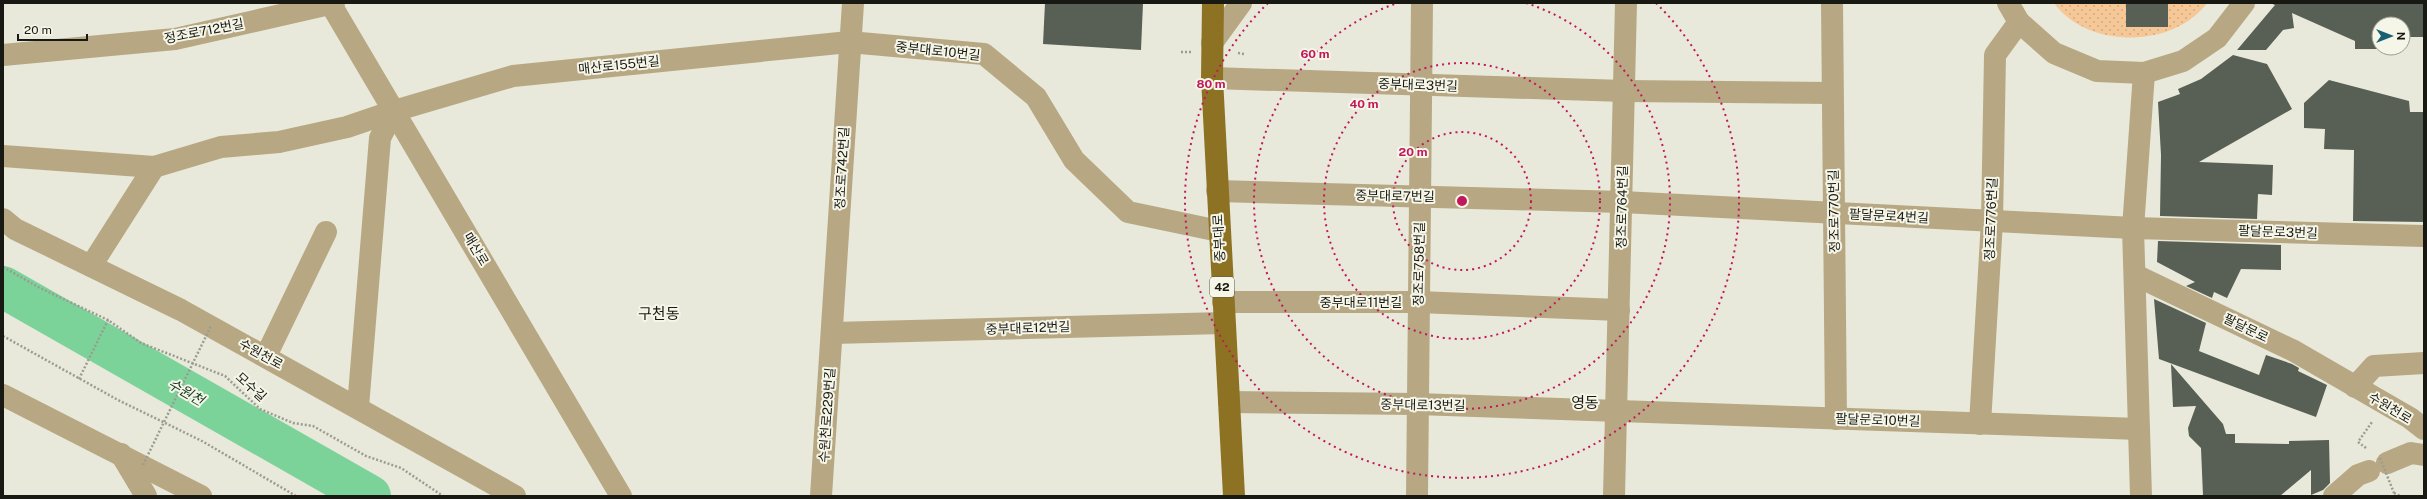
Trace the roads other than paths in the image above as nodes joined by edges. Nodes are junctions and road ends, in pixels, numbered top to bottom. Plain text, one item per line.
1 (332, 3) edge
2 (853, 3) edge
3 (1198, 3) edge
4 (1213, 3) edge
5 (1241, 3) edge
6 (1422, 3) edge
7 (1626, 3) edge
8 (1832, 3) edge
9 (2008, 3) edge
10 (2244, 3) edge
11 (2019, 22) junction
12 (849, 42) junction
13 (1212, 43) junction
14 (3, 55) edge
15 (2144, 73) junction
16 (1212, 78) junction
17 (1421, 84) junction
18 (1624, 91) junction
19 (1832, 92) junction
20 (394, 111) junction
21 (3, 156) edge
22 (154, 167) junction
23 (1217, 191) junction
24 (1420, 196) junction
25 (1622, 202) junction
26 (1834, 213) junction
27 (3, 219) edge
28 (1992, 221) junction
29 (2133, 228) junction
30 (1218, 231) junction
31 (326, 232) dead end
32 (2424, 236) edge
33 (91, 266) junction
34 (2135, 275) junction
35 (1418, 302) junction
36 (1619, 310) junction
37 (1224, 312) junction
38 (833, 333) junction
39 (266, 356) junction
40 (2424, 363) edge
41 (2355, 387) junction
42 (3, 395) edge
43 (1229, 402) junction
44 (1417, 404) junction
45 (358, 407) junction
46 (1617, 412) junction
47 (1836, 419) junction
48 (1980, 424) junction
49 (2139, 429) junction
50 (2424, 429) edge
51 (120, 453) junction
52 (2424, 455) edge
53 (146, 496) edge
54 (201, 496) edge
55 (515, 496) edge
56 (621, 496) edge
57 (821, 496) edge
58 (1234, 496) edge
59 (1417, 496) edge
60 (1614, 496) edge
61 (2141, 496) edge
62 (2334, 496) edge

1 - 14 street, 정조로712번길
1 - 20 street, 매산로
2 - 12 street, 정조로742번길
3 - 13 main road
4 - 13 main road, 중부대로 / 42
5 - 13 street
6 - 17 street, 정조로758번길
7 - 18 street, 정조로764번길
8 - 19 street, 정조로770번길
9 - 11 street
10 - 15 street
11 - 15 street
11 - 28 street, 정조로776번길
12 - 20 street, 매산로155번길
12 - 30 street, 중부대로10번길
12 - 38 street, 정조로742번길
13 - 16 main road, 중부대로 / 42
15 - 29 street
16 - 17 street, 중부대로3번길
16 - 23 main road, 중부대로 / 42
17 - 18 street, 중부대로3번길
17 - 24 street, 정조로758번길
18 - 19 street, 중부대로3번길
18 - 25 street, 정조로764번길
19 - 26 street, 정조로770번길
20 - 22 street, 매산로155번길
20 - 45 street
20 - 56 street, 매산로
21 - 22 street
22 - 33 street
23 - 24 street, 중부대로7번길
23 - 30 main road, 중부대로 / 42
24 - 25 street, 중부대로7번길
24 - 35 street, 정조로758번길
25 - 26 street, 팔달문로4번길
25 - 36 street, 정조로764번길
26 - 28 street, 팔달문로4번길
26 - 47 street, 정조로770번길
27 - 33 street, 수원천로
28 - 29 street, 팔달문로4번길
28 - 48 street, 정조로776번길
29 - 32 street, 팔달문로3번길
29 - 34 street
30 - 37 main road, 중부대로 / 42
31 - 39 street
33 - 39 street, 수원천로
34 - 41 street, 팔달문로
34 - 49 street
35 - 36 street, 중부대로11번길
35 - 37 street, 중부대로11번길
35 - 44 street, 정조로758번길
36 - 46 street, 정조로764번길
37 - 38 street, 중부대로12번길
37 - 43 main road, 중부대로 / 42
38 - 57 street, 수원천로229번길
39 - 45 street, 수원천로
40 - 41 street
41 - 50 street, 수원천로
42 - 51 street
43 - 44 street, 중부대로13번길
43 - 58 main road, 중부대로 / 42
44 - 46 street, 중부대로13번길
44 - 59 street, 정조로758번길
45 - 55 street, 수원천로
46 - 47 street, 팔달문로10번길
46 - 60 street, 정조로764번길
47 - 48 street, 팔달문로10번길
48 - 49 street, 팔달문로10번길
49 - 61 street
51 - 53 street
51 - 54 street
52 - 62 street

